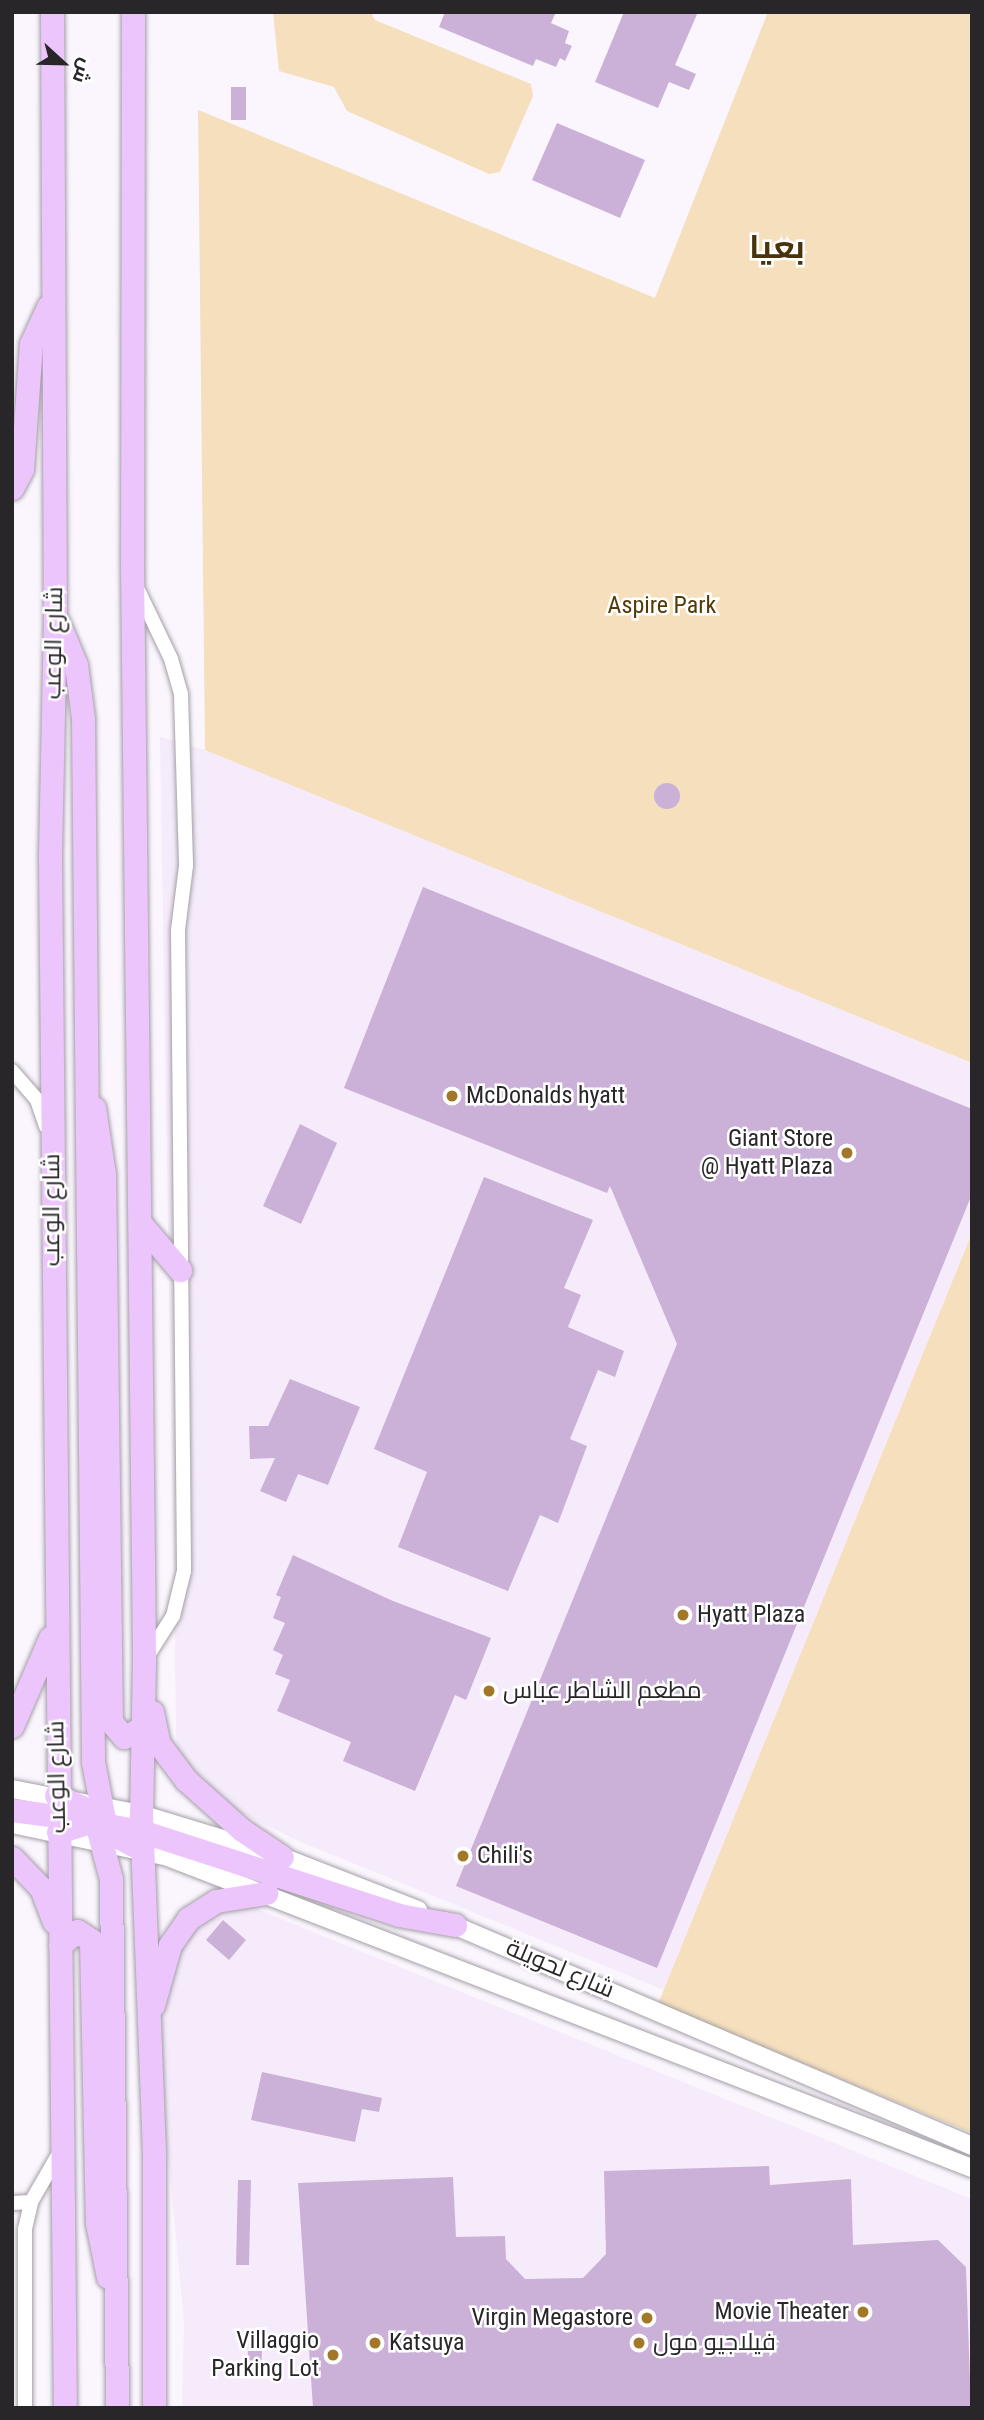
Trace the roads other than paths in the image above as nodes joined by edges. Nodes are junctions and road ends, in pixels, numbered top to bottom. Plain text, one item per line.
1 (52, 12) edge
2 (133, 12) edge
3 (51, 301) junction
4 (12, 488) edge
5 (132, 564) junction
6 (55, 616) junction
7 (13, 1074) edge
8 (83, 1084) junction
9 (52, 1147) junction
10 (140, 1223) junction
11 (180, 1270) junction
12 (54, 1629) junction
13 (144, 1661) junction
14 (12, 1726) edge
15 (142, 1728) junction
16 (12, 1788) edge
17 (12, 1810) edge
18 (58, 1815) junction
19 (101, 1822) junction
20 (12, 1824) edge
21 (141, 1832) junction
22 (282, 1857) junction
23 (12, 1858) edge
24 (266, 1892) junction
25 (455, 1925) junction
26 (60, 1945) junction
27 (146, 2028) junction
28 (765, 2056) junction
29 (753, 2085) junction
30 (972, 2146) edge
31 (61, 2149) junction
32 (972, 2168) edge
33 (31, 2202) junction
34 (12, 2203) edge
35 (12, 2251) edge
36 (24, 2270) junction
37 (116, 2295) junction
38 (24, 2408) edge
39 (65, 2408) edge
40 (117, 2408) edge
41 (154, 2408) edge

1 - 3 main road, شارع الوعب
2 - 5 main road
3 - 4 main road
3 - 6 main road, شارع الوعب
5 - 10 main road
5 - 11 street
6 - 8 main road
6 - 9 main road, شارع الوعب
7 - 9 street
8 - 15 main road
8 - 19 main road
9 - 12 main road, شارع الوعب
10 - 11 main road
10 - 13 main road
11 - 13 street
12 - 14 main road
12 - 18 main road, شارع الوعب
13 - 15 main road
13 - 22 main road
15 - 21 main road
16 - 18 street
17 - 18 main road
18 - 19 main road
18 - 20 street
18 - 26 main road, شارع الوعب
19 - 21 main road
19 - 21 main road
19 - 37 main road
21 - 22 street, شارع لحويلة
21 - 24 street, شارع لحويلة
21 - 25 main road
21 - 27 main road
22 - 25 street, شارع لحويلة
23 - 26 main road
24 - 27 main road
24 - 29 street, شارع لحويلة
25 - 28 street, شارع لحويلة
26 - 31 main road, شارع الوعب
26 - 37 main road
27 - 41 main road
28 - 29 street
28 - 30 street, شارع لحويلة
29 - 32 street, شارع لحويلة
31 - 33 street
31 - 39 main road, شارع الوعب
33 - 34 street
33 - 36 street
35 - 36 street
36 - 38 street
37 - 40 main road

